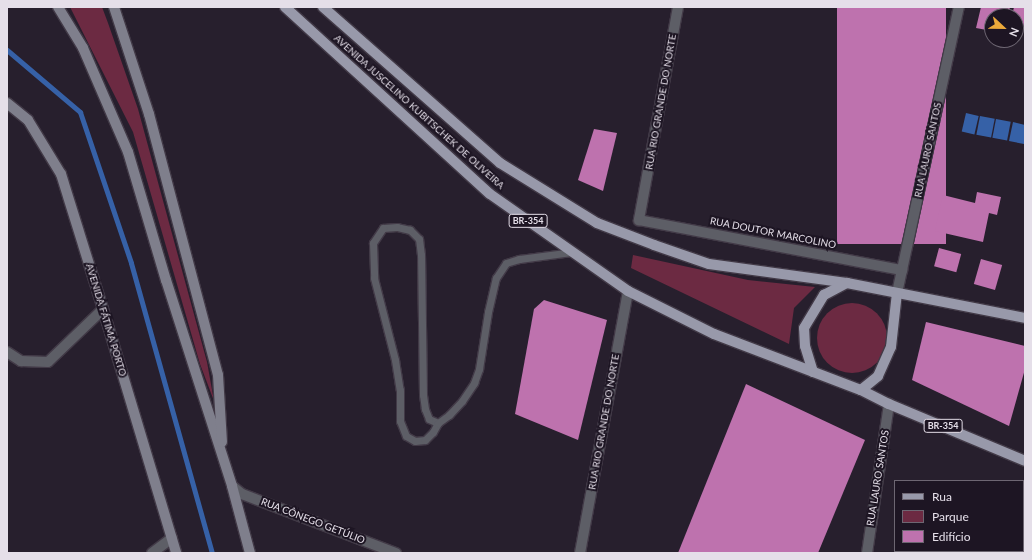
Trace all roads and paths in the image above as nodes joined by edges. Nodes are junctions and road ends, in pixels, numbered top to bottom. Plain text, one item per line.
1 (58, 7) edge
2 (114, 7) edge
3 (285, 7) edge
4 (323, 7) edge
5 (678, 7) edge
6 (959, 7) edge
7 (7, 103) edge
8 (639, 220) joint
9 (572, 252) junction
10 (902, 270) junction
11 (847, 283) junction
12 (628, 291) junction
13 (897, 293) junction
14 (103, 309) junction
15 (1025, 318) edge
16 (7, 352) edge
17 (813, 372) junction
18 (861, 390) junction
19 (889, 404) junction
20 (438, 423) junction
21 (222, 456) junction
22 (1025, 461) edge
23 (232, 486) junction
24 (172, 538) junction
25 (152, 553) edge
26 (176, 553) edge
27 (250, 553) edge
28 (396, 553) edge
29 (580, 553) edge
30 (866, 553) edge

1 - 21 main road
2 - 21 main road
3 - 9 main road, AVENIDA JUSCELINO KUBITSCHEK DE OLIVEIRA / BR-354
4 - 11 main road, AVENIDA JUSCELINO KUBITSCHEK DE OLIVEIRA
5 - 8 street, RUA RIO GRANDE DO NORTE
6 - 10 street, RUA LAURO SANTOS
7 - 14 main road, AVENIDA FÁTIMA PORTO
8 - 10 street, RUA DOUTOR MARCOLINO
9 - 12 main road, AVENIDA JUSCELINO KUBITSCHEK DE OLIVEIRA / BR-354
9 - 20 lane
10 - 13 street, RUA LAURO SANTOS
11 - 13 main road, AVENIDA JUSCELINO KUBITSCHEK DE OLIVEIRA
11 - 17 main road
12 - 17 main road, AVENIDA JUSCELINO KUBITSCHEK DE OLIVEIRA / BR-354
12 - 29 street, RUA RIO GRANDE DO NORTE
13 - 15 main road
13 - 18 main road
14 - 16 street
14 - 24 main road, AVENIDA FÁTIMA PORTO
17 - 18 main road, AVENIDA JUSCELINO KUBITSCHEK DE OLIVEIRA / BR-354
18 - 19 main road, BR-354
19 - 22 main road, BR-354
19 - 30 street, RUA LAURO SANTOS
20 - 20 lane
21 - 23 main road
23 - 27 main road
23 - 28 street, RUA CÔNEGO GETÚLIO
24 - 25 street
24 - 26 main road, AVENIDA FÁTIMA PORTO

